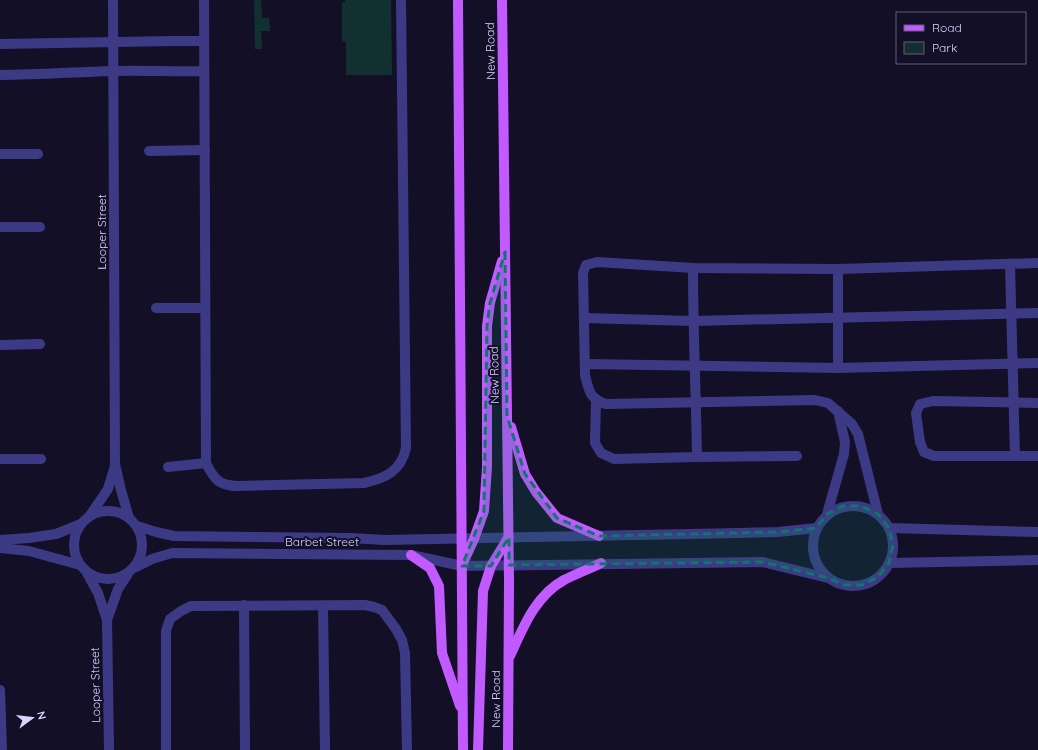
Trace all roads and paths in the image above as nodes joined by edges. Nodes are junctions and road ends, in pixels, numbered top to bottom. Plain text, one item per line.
1 (113, 0) edge
2 (204, 0) edge
3 (401, 0) edge
4 (458, 0) edge
5 (502, 0) edge
6 (204, 41) junction
7 (113, 42) junction
8 (0, 44) edge
9 (114, 71) junction
10 (204, 71) junction
11 (0, 75) edge
12 (205, 150) junction
13 (149, 151) dead end
14 (0, 154) edge
15 (38, 154) dead end
16 (0, 227) edge
17 (40, 227) dead end
18 (505, 252) junction
19 (1038, 263) edge
20 (1010, 264) junction
21 (693, 268) junction
22 (838, 269) junction
23 (156, 308) dead end
24 (205, 308) junction
25 (1012, 313) junction
26 (1038, 313) edge
27 (584, 318) junction
28 (838, 318) junction
29 (693, 320) junction
30 (40, 344) dead end
31 (0, 345) edge
32 (1013, 363) junction
33 (1038, 363) edge
34 (585, 364) junction
35 (695, 366) junction
36 (838, 368) junction
37 (596, 401) junction
38 (1014, 402) junction
39 (696, 403) junction
40 (1038, 403) edge
41 (838, 411) junction
42 (508, 416) junction
43 (797, 456) dead end
44 (1015, 456) junction
45 (1038, 456) edge
46 (697, 457) junction
47 (0, 459) edge
48 (41, 459) dead end
49 (206, 463) junction
50 (115, 464) junction
51 (168, 467) dead end
52 (827, 514) junction
53 (878, 514) junction
54 (129, 518) junction
55 (85, 520) junction
56 (137, 526) junction
57 (816, 528) junction
58 (889, 528) junction
59 (1038, 532) edge
60 (598, 536) junction
61 (509, 537) junction
62 (461, 539) junction
63 (474, 539) junction
64 (0, 540) edge
65 (0, 548) edge
66 (411, 555) junction
67 (1038, 560) edge
68 (889, 563) junction
69 (509, 564) junction
70 (601, 564) junction
71 (80, 565) junction
72 (462, 566) junction
73 (491, 566) junction
74 (136, 567) junction
75 (87, 573) junction
76 (128, 574) junction
77 (828, 578) junction
78 (244, 605) junction
79 (323, 606) junction
80 (107, 620) junction
81 (508, 660) junction
82 (0, 690) edge
83 (462, 713) junction
84 (2, 750) edge
85 (109, 750) edge
86 (166, 750) edge
87 (245, 750) edge
88 (325, 750) edge
89 (407, 750) edge
90 (463, 750) edge
91 (478, 750) edge
92 (508, 750) edge

1 - 7 street, Looper Street
2 - 6 street
3 - 49 street
4 - 62 main road
5 - 18 main road, New Road
6 - 7 street
6 - 10 street
7 - 8 street
7 - 9 street, Looper Street
9 - 10 street
9 - 11 street
9 - 50 street, Looper Street
10 - 12 street
12 - 13 street
12 - 24 street
14 - 15 street
16 - 17 street
18 - 42 main road, New Road
18 - 63 main road
19 - 20 street
20 - 22 street
20 - 25 street
21 - 22 street
21 - 27 street
21 - 29 street
22 - 28 street
23 - 24 street
24 - 49 street
25 - 26 street
25 - 28 street
25 - 32 street
27 - 29 street
27 - 34 street
28 - 29 street
28 - 36 street
29 - 35 street
30 - 31 street
32 - 33 street
32 - 36 street
32 - 38 street
34 - 35 street
34 - 37 street
35 - 36 street
35 - 39 street
37 - 39 street
37 - 46 street
38 - 40 street
38 - 44 street
38 - 44 street
39 - 41 street
39 - 46 street
41 - 52 street
41 - 53 street
42 - 60 main road
42 - 61 main road, New Road
43 - 46 street
44 - 45 street
47 - 48 street
49 - 51 street
50 - 54 street, Looper Street
50 - 55 street, Looper Street
52 - 53 street
52 - 57 street
53 - 58 street
54 - 55 street
54 - 56 street
55 - 64 street
55 - 71 street
56 - 62 street, Barbet Street
56 - 74 street
57 - 60 street, Barbet Street
57 - 77 street
58 - 59 street
58 - 68 street
60 - 61 street, Barbet Street
61 - 63 street, Barbet Street
61 - 69 main road, New Road
61 - 73 main road
62 - 63 street, Barbet Street
62 - 72 main road
63 - 72 main road
65 - 71 street
66 - 72 street, Barbet Street
66 - 74 street, Barbet Street
66 - 83 main road
67 - 68 street
68 - 77 street
69 - 70 street, Barbet Street
69 - 73 street, Barbet Street
69 - 81 main road, New Road
70 - 77 street, Barbet Street
70 - 81 main road
71 - 75 street
72 - 73 street, Barbet Street
72 - 83 main road
73 - 91 main road
74 - 76 street
75 - 76 street
75 - 80 street, Looper Street
76 - 80 street, Looper Street
78 - 79 street
78 - 86 street
78 - 87 street
79 - 88 street
79 - 89 street
80 - 85 street, Looper Street
81 - 92 main road, New Road
82 - 84 street
83 - 90 main road

